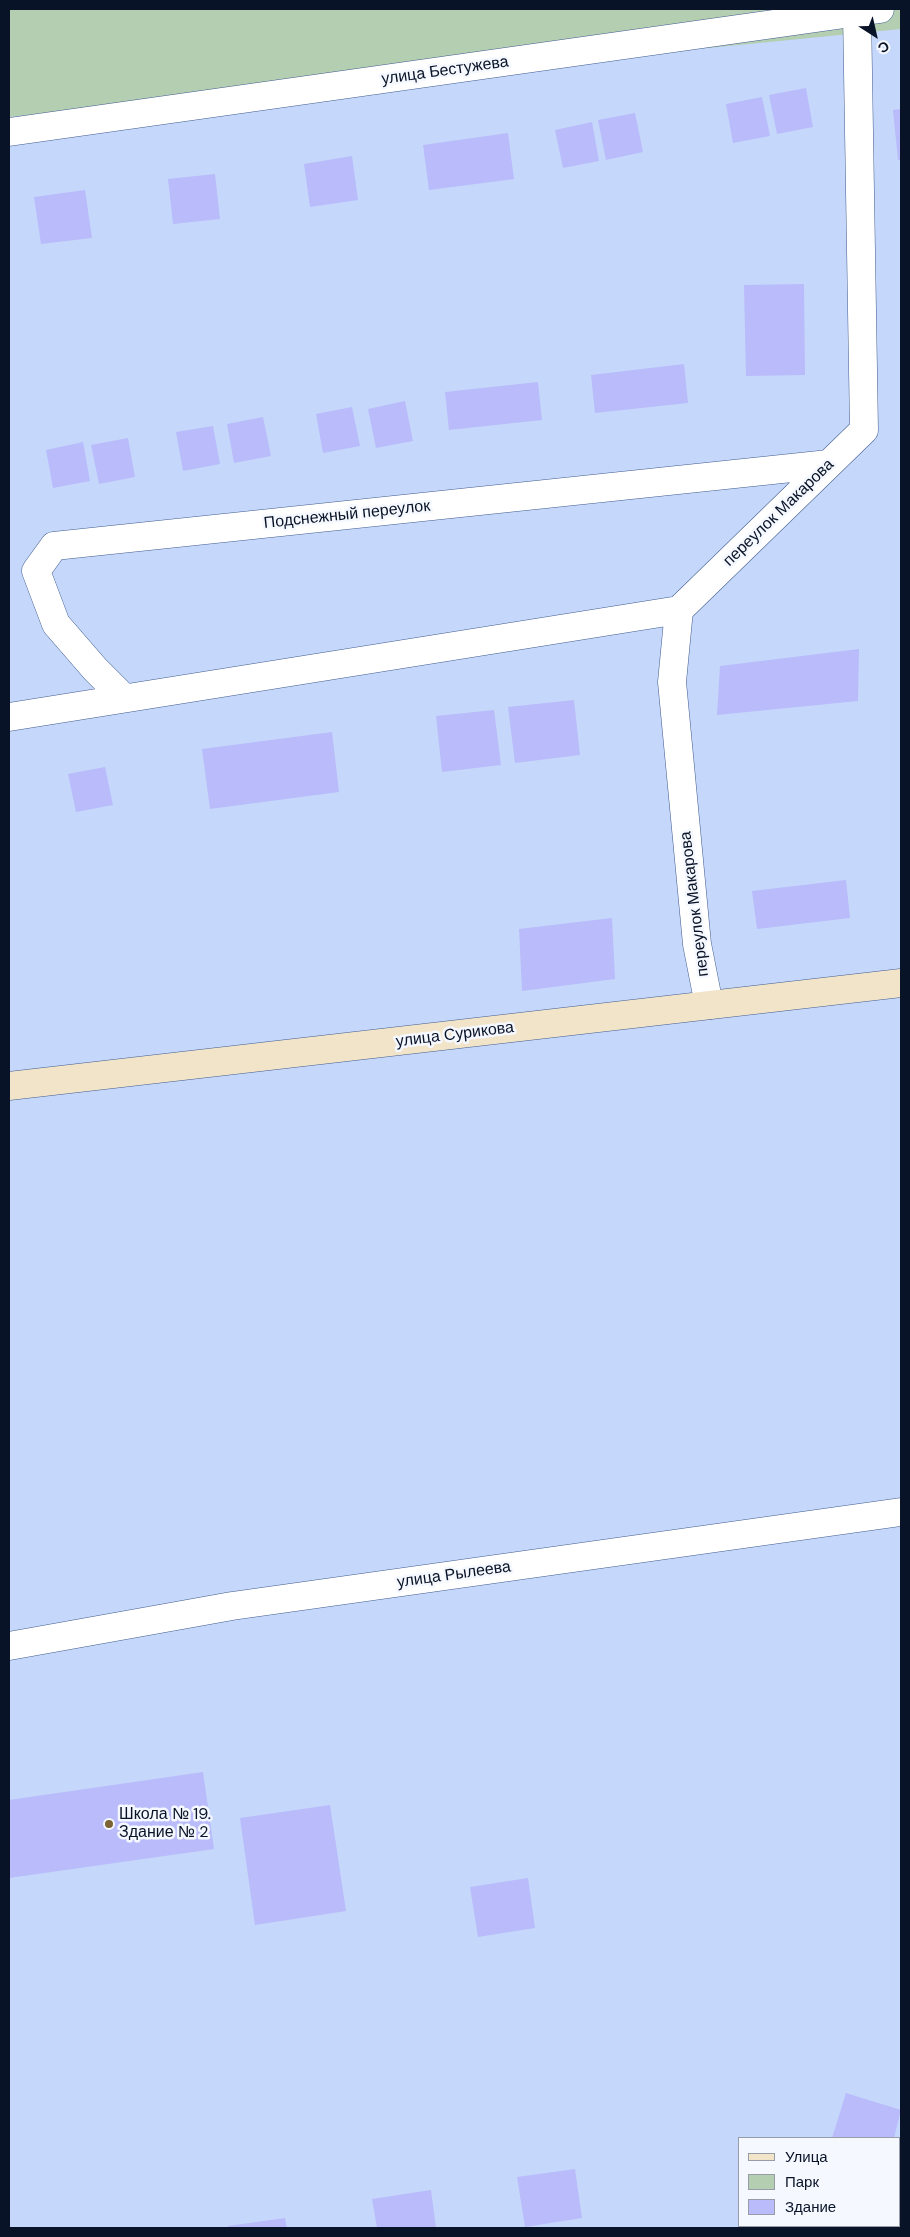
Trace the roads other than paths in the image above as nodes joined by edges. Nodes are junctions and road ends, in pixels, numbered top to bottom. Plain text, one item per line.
1 (869, 10) edge
2 (9, 132) edge
3 (829, 464) junction
4 (679, 610) junction
5 (124, 698) junction
6 (9, 717) edge
7 (901, 984) edge
8 (709, 1005) junction
9 (9, 1086) edge
10 (901, 1512) edge
11 (9, 1646) edge

1 - 2 street, улица Бестужева
1 - 3 street, переулок Макарова
3 - 4 street, переулок Макарова
3 - 5 street, Подснежный переулок
4 - 5 street
4 - 8 street, переулок Макарова
5 - 6 street
7 - 8 main road, улица Сурикова
8 - 9 main road, улица Сурикова
10 - 11 street, улица Рылеева

